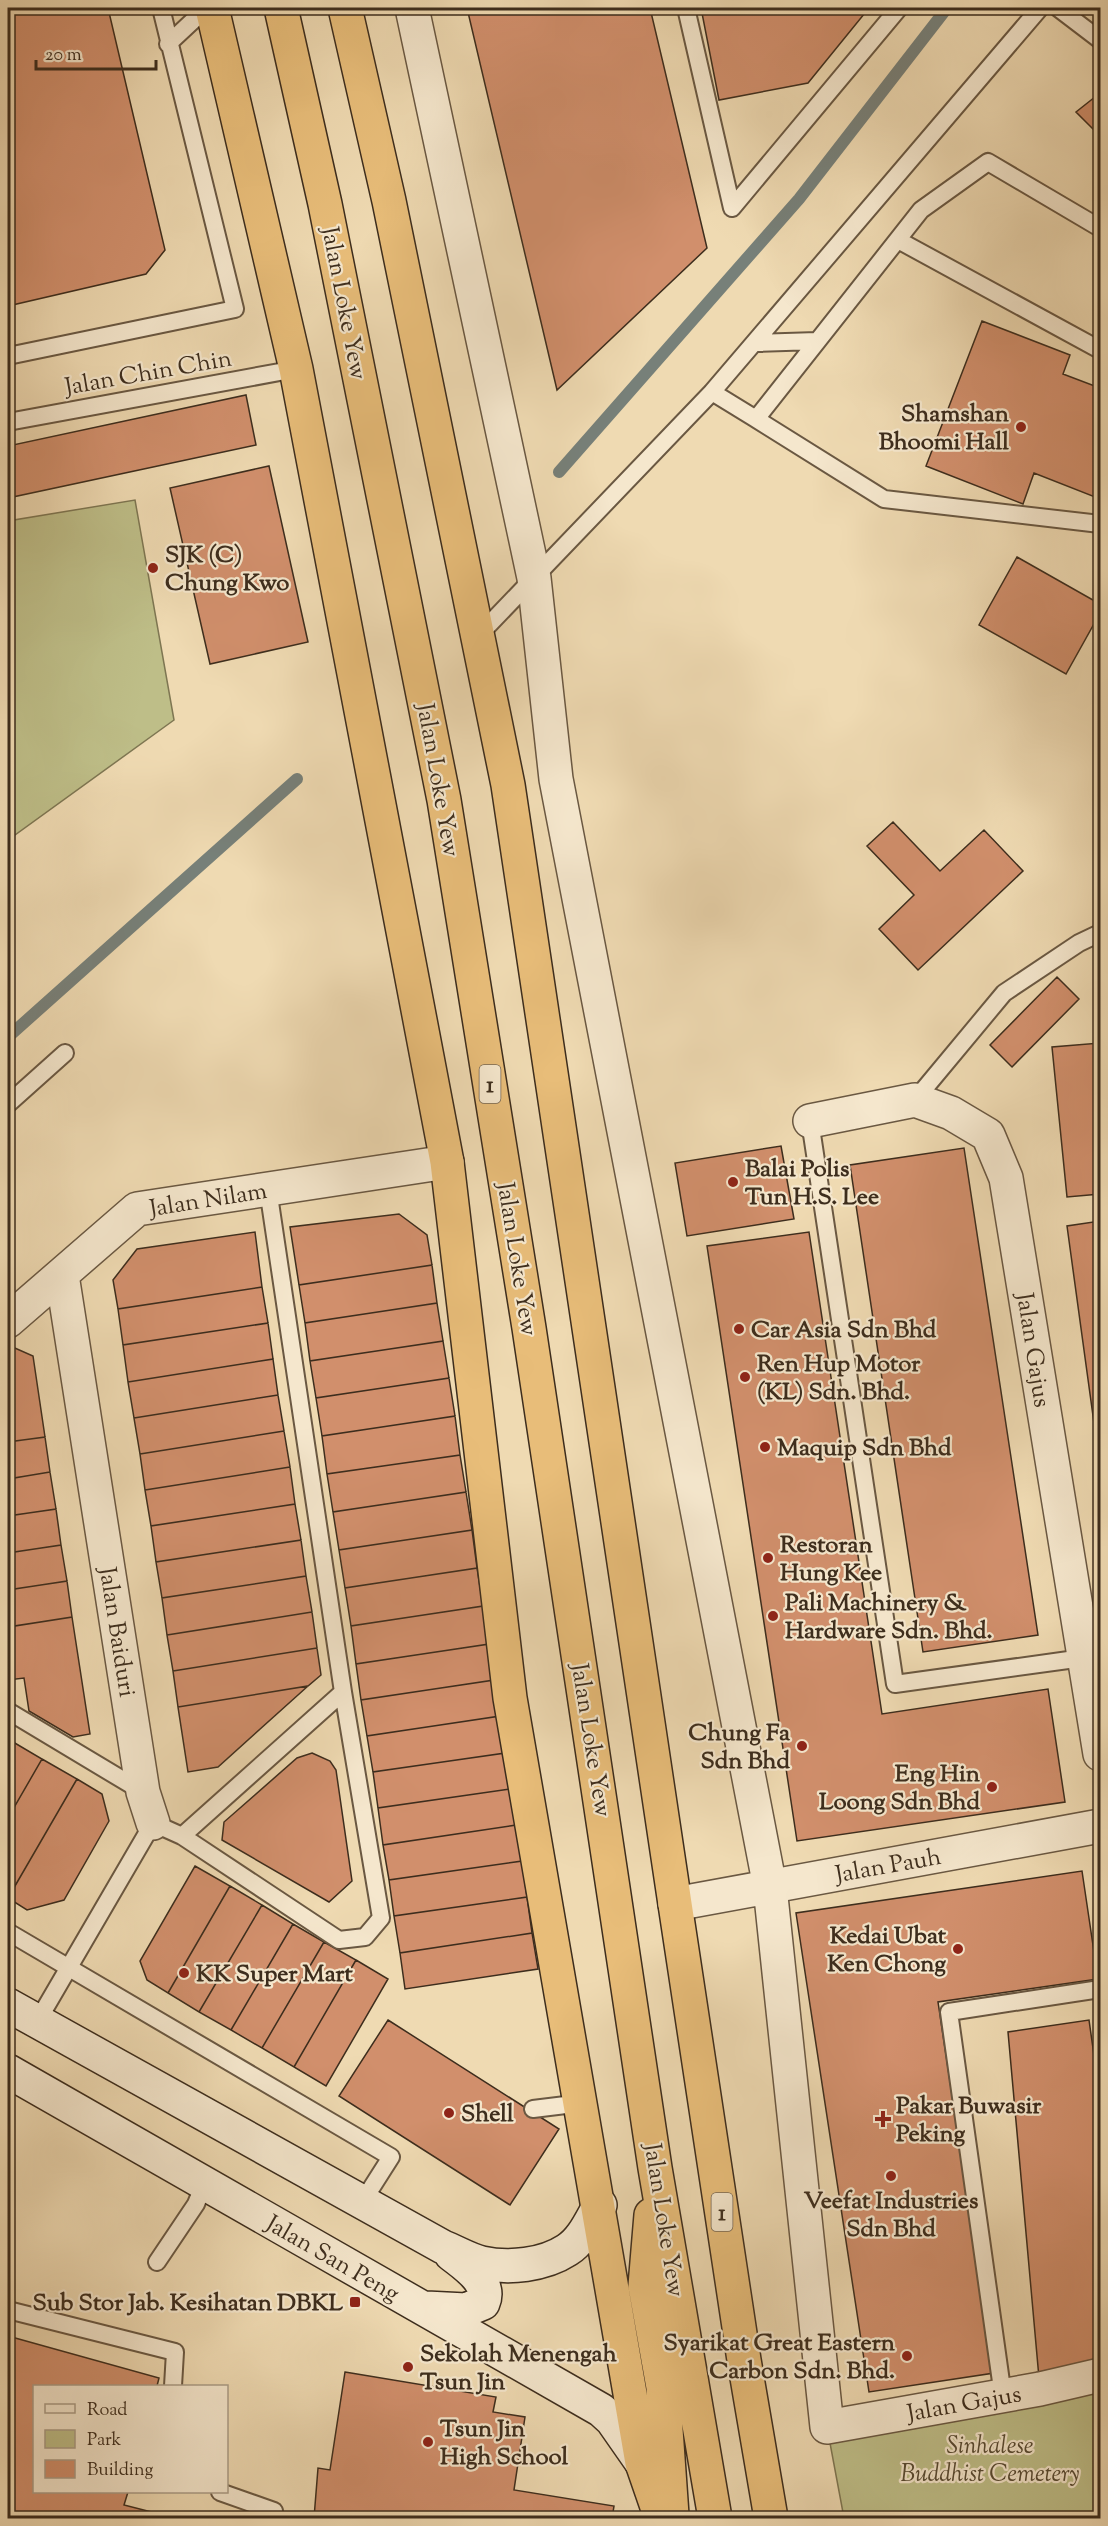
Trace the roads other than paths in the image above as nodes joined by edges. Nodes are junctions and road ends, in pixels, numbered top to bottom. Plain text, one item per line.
1 (160, 8) edge
2 (201, 8) edge
3 (212, 8) edge
4 (281, 8) edge
5 (345, 8) edge
6 (412, 8) edge
7 (686, 8) edge
8 (899, 8) edge
9 (1040, 8) edge
10 (1058, 8) edge
11 (1101, 40) edge
12 (168, 44) junction
13 (1101, 228) edge
14 (898, 240) junction
15 (818, 341) junction
16 (754, 343) junction
17 (1101, 350) edge
18 (8, 357) edge
19 (296, 369) junction
20 (712, 392) junction
21 (756, 419) junction
22 (8, 422) edge
23 (1101, 524) edge
24 (534, 578) junction
25 (479, 635) junction
26 (1101, 933) edge
27 (65, 1053) dead end
28 (915, 1100) junction
29 (8, 1104) edge
30 (810, 1121) joint
31 (447, 1162) junction
32 (268, 1189) junction
33 (62, 1275) junction
34 (8, 1321) edge
35 (1093, 1656) edge
36 (343, 1692) junction
37 (8, 1711) edge
38 (1101, 1754) edge
39 (143, 1792) junction
40 (1101, 1826) edge
41 (168, 1830) junction
42 (770, 1887) junction
43 (675, 1904) junction
44 (8, 1932) edge
45 (68, 1967) junction
46 (1101, 1989) edge
47 (8, 2006) edge
48 (37, 2022) junction
49 (8, 2071) edge
50 (582, 2103) junction
51 (533, 2109) dead end
52 (655, 2168) junction
53 (204, 2184) junction
54 (363, 2201) junction
55 (600, 2205) junction
56 (443, 2247) junction
57 (157, 2262) dead end
58 (419, 2308) junction
59 (8, 2310) edge
60 (1101, 2375) edge
61 (173, 2385) edge
62 (1003, 2396) junction
63 (642, 2463) junction
64 (223, 2493) edge
65 (271, 2518) edge
66 (661, 2518) edge
67 (672, 2518) edge
68 (716, 2518) edge
69 (771, 2518) edge

1 - 12 lane
2 - 12 lane
3 - 19 highway
4 - 52 highway, Jalan Loke Yew / 1
5 - 25 highway, 1
6 - 24 street
7 - 8 lane
9 - 16 lane
10 - 11 lane
12 - 18 lane
13 - 14 lane
14 - 15 lane
14 - 17 lane
15 - 16 lane
15 - 21 lane
16 - 20 lane
19 - 22 lane, Jalan Chin Chin
19 - 31 highway
20 - 21 lane
20 - 24 lane
21 - 23 lane
24 - 25 lane
24 - 42 street
25 - 43 highway, 1
26 - 28 lane
27 - 29 lane
28 - 30 street
28 - 35 street, Jalan Gajus
30 - 35 lane
31 - 32 street, Jalan Nilam
31 - 50 highway
32 - 33 street, Jalan Nilam
32 - 36 lane
33 - 34 street, Jalan Nilam
33 - 39 street, Jalan Baiduri
35 - 38 street, Jalan Gajus
36 - 41 lane
36 - 41 lane
37 - 39 lane
39 - 41 street, Jalan Baiduri
40 - 42 street, Jalan Pauh
41 - 45 lane
42 - 43 street, Jalan Pauh
42 - 62 street, Jalan Gajus
43 - 69 highway, 1
44 - 45 lane
45 - 48 lane
45 - 54 lane
46 - 62 lane
47 - 48 street
48 - 54 street
49 - 53 street, Jalan San Peng
50 - 51 lane
50 - 55 highway
52 - 67 highway
52 - 68 highway, Jalan Loke Yew / 1
53 - 57 lane
53 - 58 street, Jalan San Peng
54 - 56 street
55 - 56 street
55 - 63 highway
56 - 58 street
58 - 63 street, Jalan San Peng
59 - 61 lane
60 - 62 street, Jalan Gajus
63 - 66 highway
64 - 65 lane

